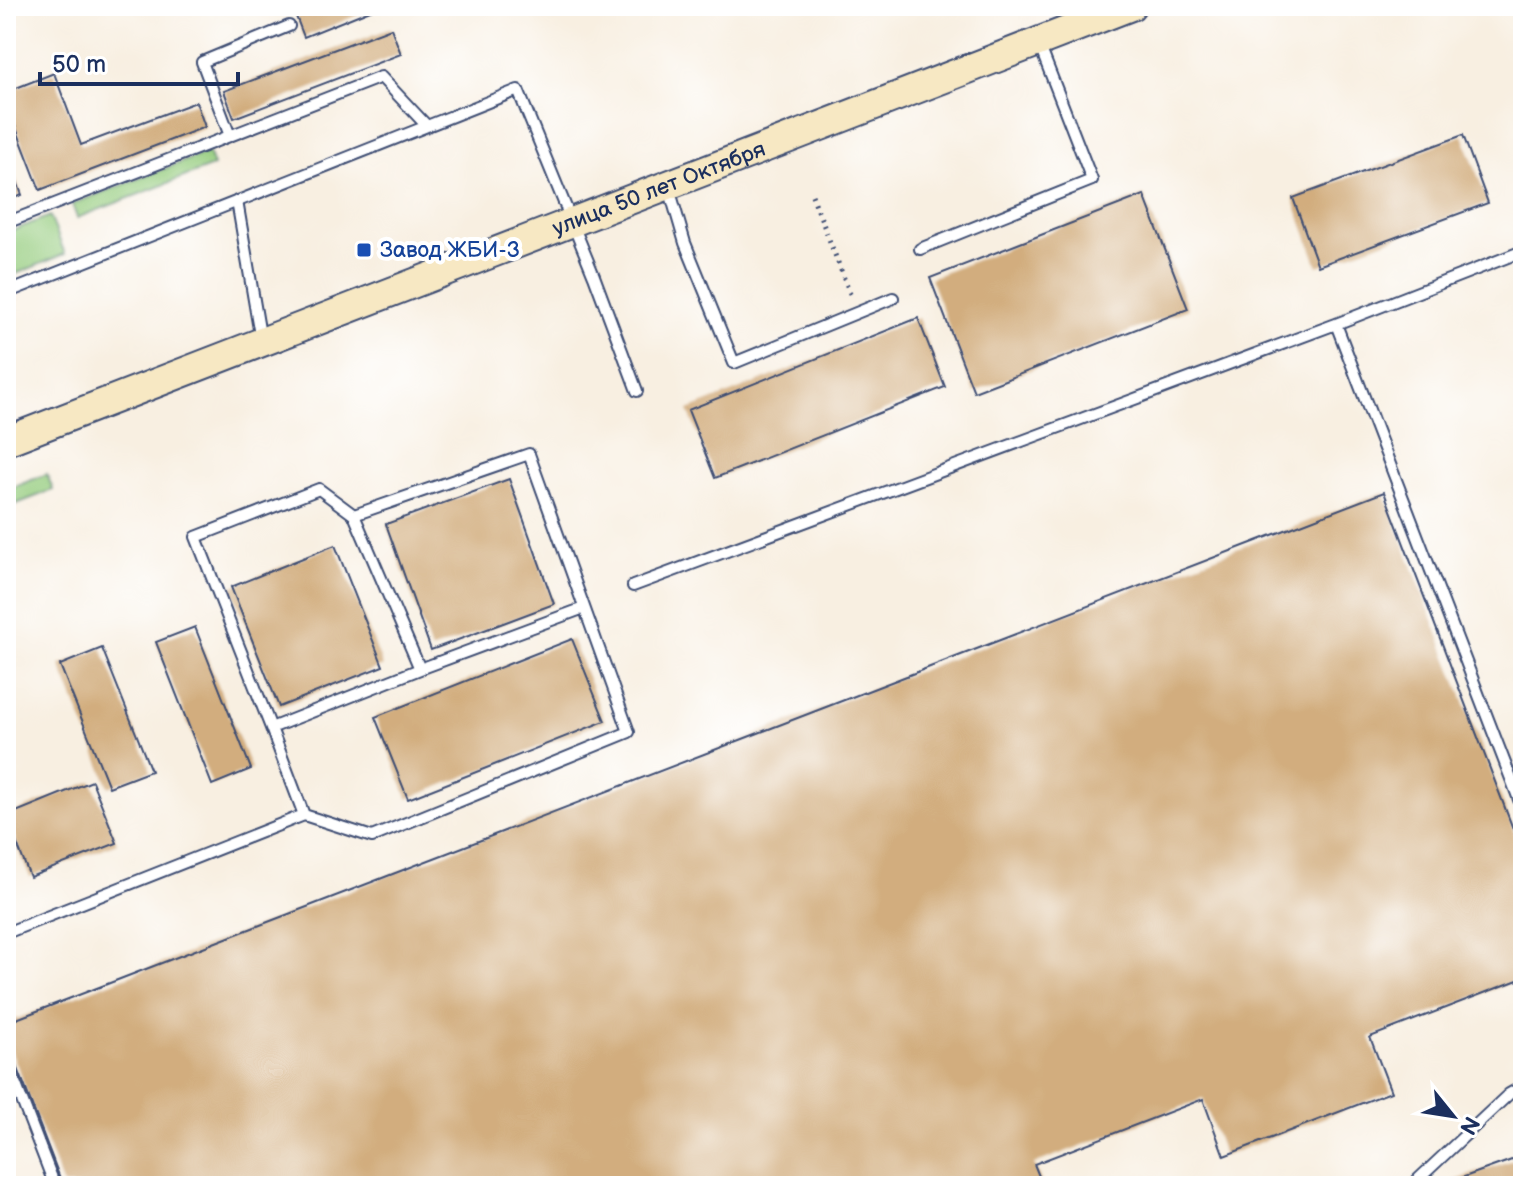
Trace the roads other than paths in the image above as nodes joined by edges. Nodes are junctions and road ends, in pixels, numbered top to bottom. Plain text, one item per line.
1 (1131, 6) edge
2 (289, 26) dead end
3 (1038, 42) junction
4 (427, 126) junction
5 (230, 136) junction
6 (668, 186) junction
7 (237, 201) junction
8 (572, 222) junction
9 (6, 223) edge
10 (920, 249) dead end
11 (1523, 251) edge
12 (6, 293) edge
13 (893, 298) dead end
14 (1336, 324) junction
15 (261, 343) junction
16 (637, 391) dead end
17 (6, 441) edge
18 (354, 515) junction
19 (633, 586) dead end
20 (584, 608) junction
21 (420, 669) junction
22 (271, 728) junction
23 (1523, 810) edge
24 (304, 815) junction
25 (6, 933) edge
26 (6, 1059) edge
27 (1523, 1086) edge
28 (55, 1186) edge
29 (1411, 1186) edge

1 - 3 main road, улица 50 лет Октября
2 - 5 lane
3 - 6 main road, улица 50 лет Октября
3 - 10 lane
4 - 5 lane
4 - 7 lane
4 - 8 lane
5 - 9 lane
6 - 8 main road, улица 50 лет Октября
6 - 13 lane
7 - 12 lane
7 - 15 lane
8 - 15 main road, улица 50 лет Октября
8 - 16 lane
11 - 14 lane
14 - 19 lane
14 - 23 lane
15 - 17 main road, улица 50 лет Октября
18 - 20 lane
18 - 21 lane
18 - 22 lane
20 - 21 lane
20 - 24 lane
21 - 22 lane
22 - 24 lane
24 - 25 lane
26 - 28 lane
27 - 29 lane

